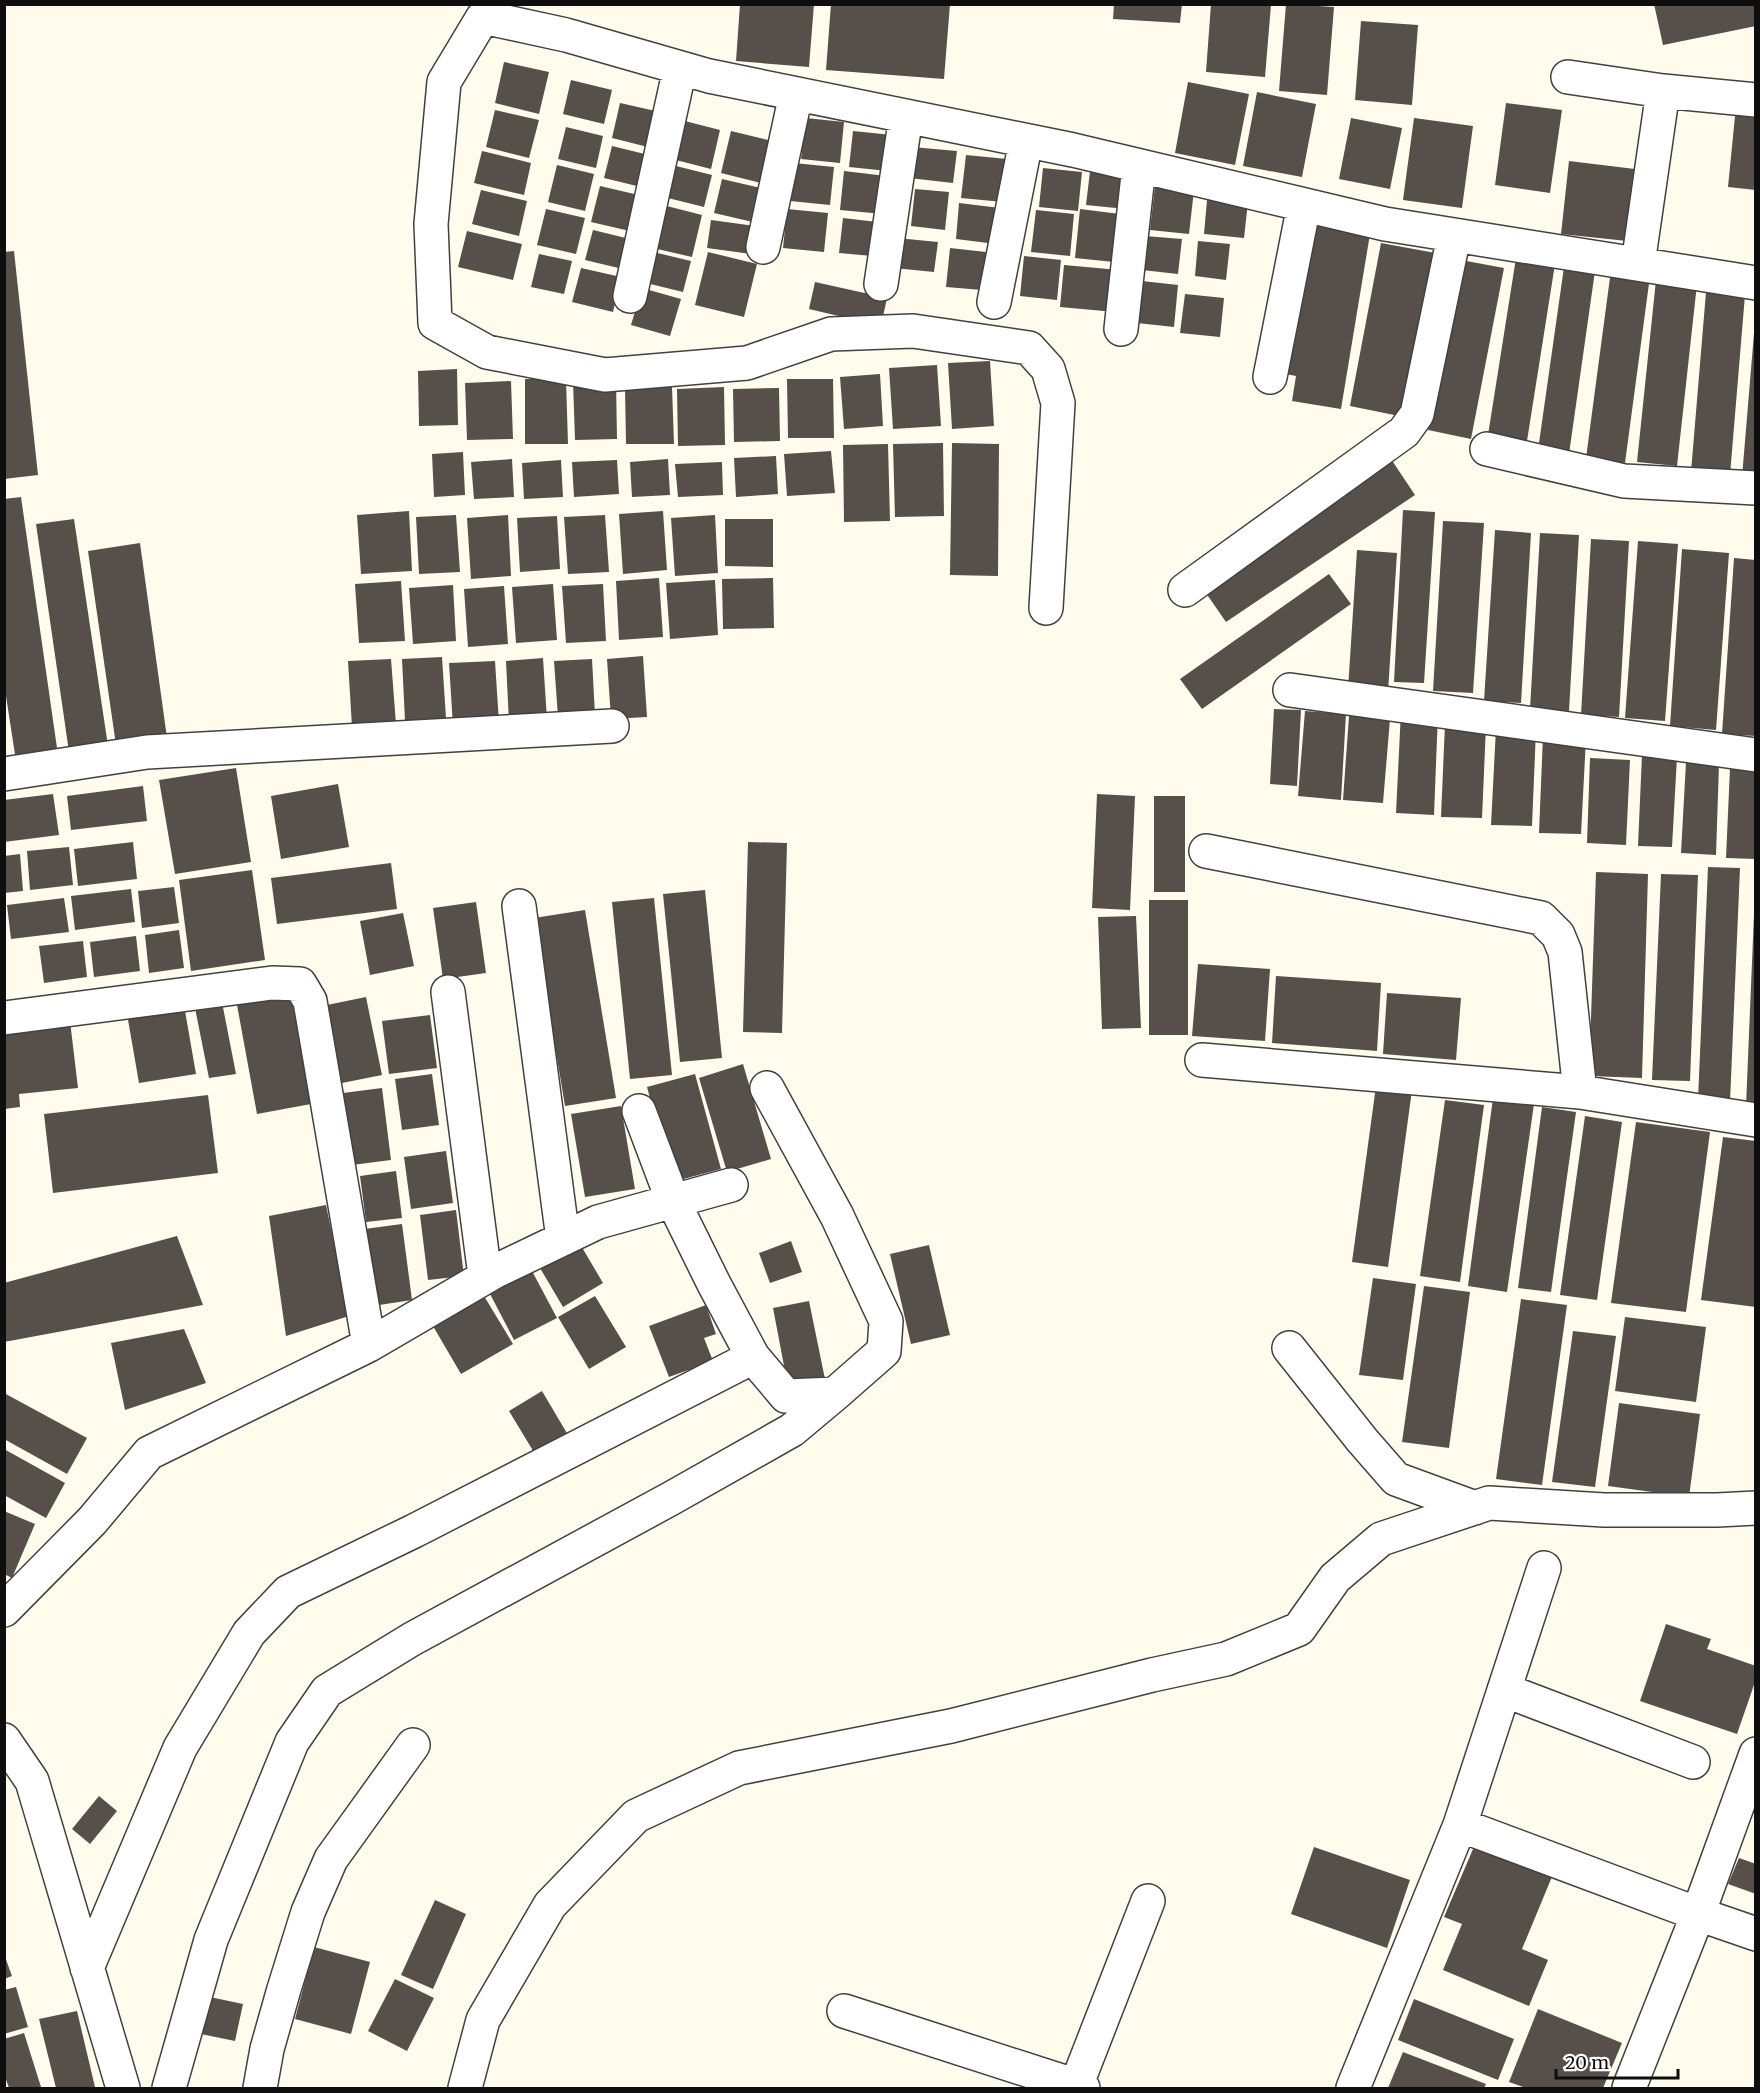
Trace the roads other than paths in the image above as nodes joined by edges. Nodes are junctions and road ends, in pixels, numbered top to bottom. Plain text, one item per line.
1 (680, 68) junction
2 (1568, 77) dead end
3 (1663, 91) junction
4 (796, 94) junction
5 (1755, 100) edge
6 (906, 116) junction
7 (1026, 141) junction
8 (1139, 166) junction
9 (1304, 205) junction
10 (1454, 236) junction
11 (763, 247) dead end
12 (1638, 264) junction
13 (1755, 283) edge
14 (881, 284) dead end
15 (630, 296) dead end
16 (994, 303) dead end
17 (1122, 329) dead end
18 (1270, 377) dead end
19 (1487, 449) dead end
20 (1755, 488) edge
21 (1185, 590) dead end
22 (1046, 608) dead end
23 (1290, 690) dead end
24 (612, 726) dead end
25 (1755, 755) edge
26 (4, 774) edge
27 (1206, 851) dead end
28 (519, 906) dead end
29 (448, 992) dead end
30 (4, 1018) edge
31 (1202, 1060) dead end
32 (767, 1088) dead end
33 (1580, 1092) junction
34 (639, 1111) dead end
35 (1755, 1120) edge
36 (731, 1185) dead end
37 (673, 1202) junction
38 (563, 1239) junction
39 (485, 1276) junction
40 (369, 1345) junction
41 (1289, 1348) dead end
42 (753, 1357) junction
43 (835, 1394) junction
44 (1475, 1508) junction
45 (1755, 1508) edge
46 (1544, 1568) dead end
47 (4, 1610) edge
48 (1504, 1690) junction
49 (4, 1740) edge
50 (413, 1745) dead end
51 (1755, 1755) edge
52 (1693, 1762) dead end
53 (1460, 1825) junction
54 (1148, 1901) dead end
55 (1698, 1914) junction
56 (1755, 1934) edge
57 (87, 1968) junction
58 (844, 2011) dead end
59 (1080, 2087) edge
60 (123, 2088) edge
61 (169, 2088) edge
62 (260, 2088) edge
63 (465, 2088) edge
64 (1353, 2088) edge
65 (1629, 2088) edge

1 - 4 street
1 - 15 street
1 - 22 street
2 - 3 street
3 - 5 street
3 - 12 street
4 - 6 street
4 - 11 street
6 - 7 street
6 - 14 street
7 - 8 street
7 - 16 street
8 - 9 street
8 - 17 street
9 - 10 street
9 - 18 street
10 - 12 street
10 - 21 street
12 - 13 street
19 - 20 street
23 - 25 street
24 - 26 street
27 - 33 street
28 - 38 street
29 - 39 street
30 - 40 street
31 - 33 street
32 - 43 street
33 - 35 street
34 - 37 street
36 - 37 street
37 - 38 street
37 - 42 street
38 - 39 street
39 - 40 street
40 - 47 street
41 - 44 street
42 - 43 street
42 - 57 street
43 - 61 street
44 - 45 street
44 - 63 street
46 - 48 street
48 - 52 street
48 - 53 street
49 - 57 street
50 - 62 street
51 - 55 street
53 - 55 street
53 - 64 street
54 - 59 street
55 - 56 street
55 - 65 street
57 - 60 street
58 - 59 street

